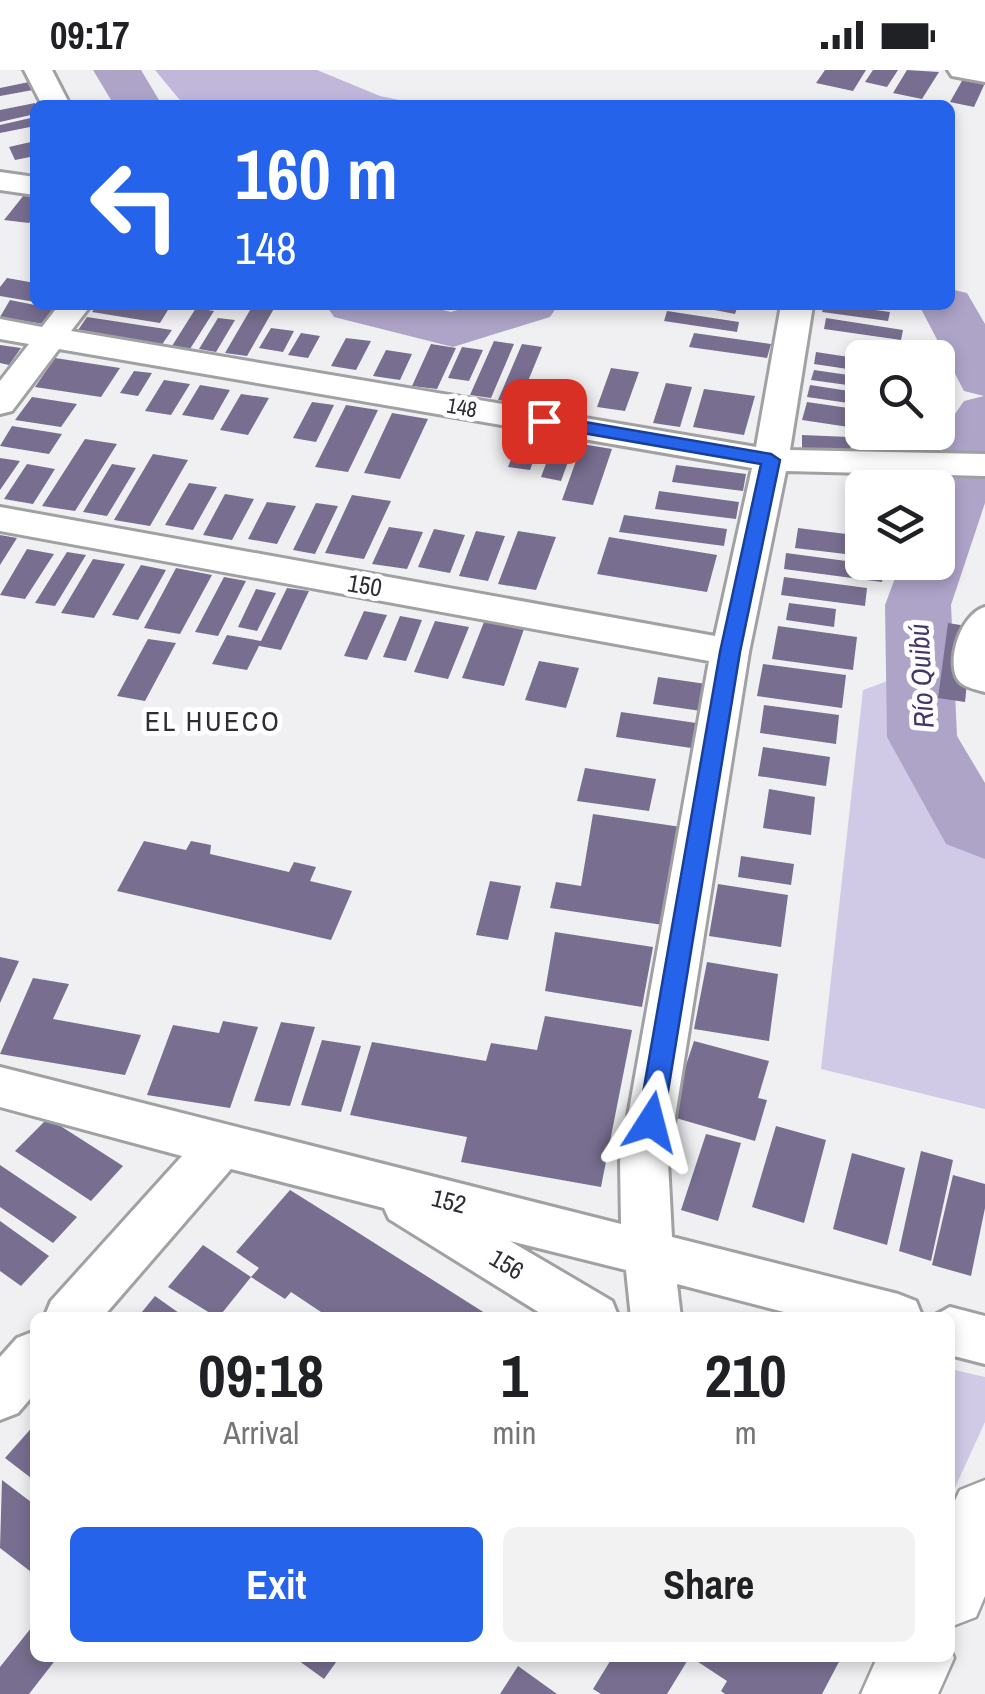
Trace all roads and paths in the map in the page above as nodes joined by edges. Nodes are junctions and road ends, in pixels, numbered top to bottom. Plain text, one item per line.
1 (38, 70) edge
2 (962, 70) edge
3 (985, 74) edge
4 (53, 100) edge
5 (0, 181) edge
6 (30, 185) edge
7 (71, 310) edge
8 (796, 310) edge
9 (0, 329) edge
10 (50, 337) junction
11 (0, 404) edge
12 (771, 460) junction
13 (985, 465) edge
14 (0, 518) edge
15 (985, 620) edge
16 (730, 652) junction
17 (980, 676) edge
18 (0, 1087) edge
19 (220, 1147) junction
20 (368, 1180) junction
21 (648, 1252) junction
22 (73, 1312) edge
23 (584, 1312) edge
24 (655, 1312) edge
25 (875, 1312) edge
26 (955, 1332) edge
27 (985, 1340) edge
28 (30, 1362) edge
29 (0, 1395) edge
30 (914, 1662) edge
31 (898, 1694) edge

1 - 4 street
2 - 3 street
5 - 6 street
7 - 10 street
8 - 12 street
9 - 10 street, 148
10 - 11 street
10 - 12 street, 148
12 - 13 street, 148
12 - 16 street
14 - 16 street, 150
15 - 17 street
16 - 21 street
18 - 19 street, 152
19 - 20 street, 152
19 - 22 street
20 - 21 street, 152
20 - 23 street, 156
21 - 24 street
21 - 25 street, 152
26 - 27 street
28 - 29 street
30 - 31 street

